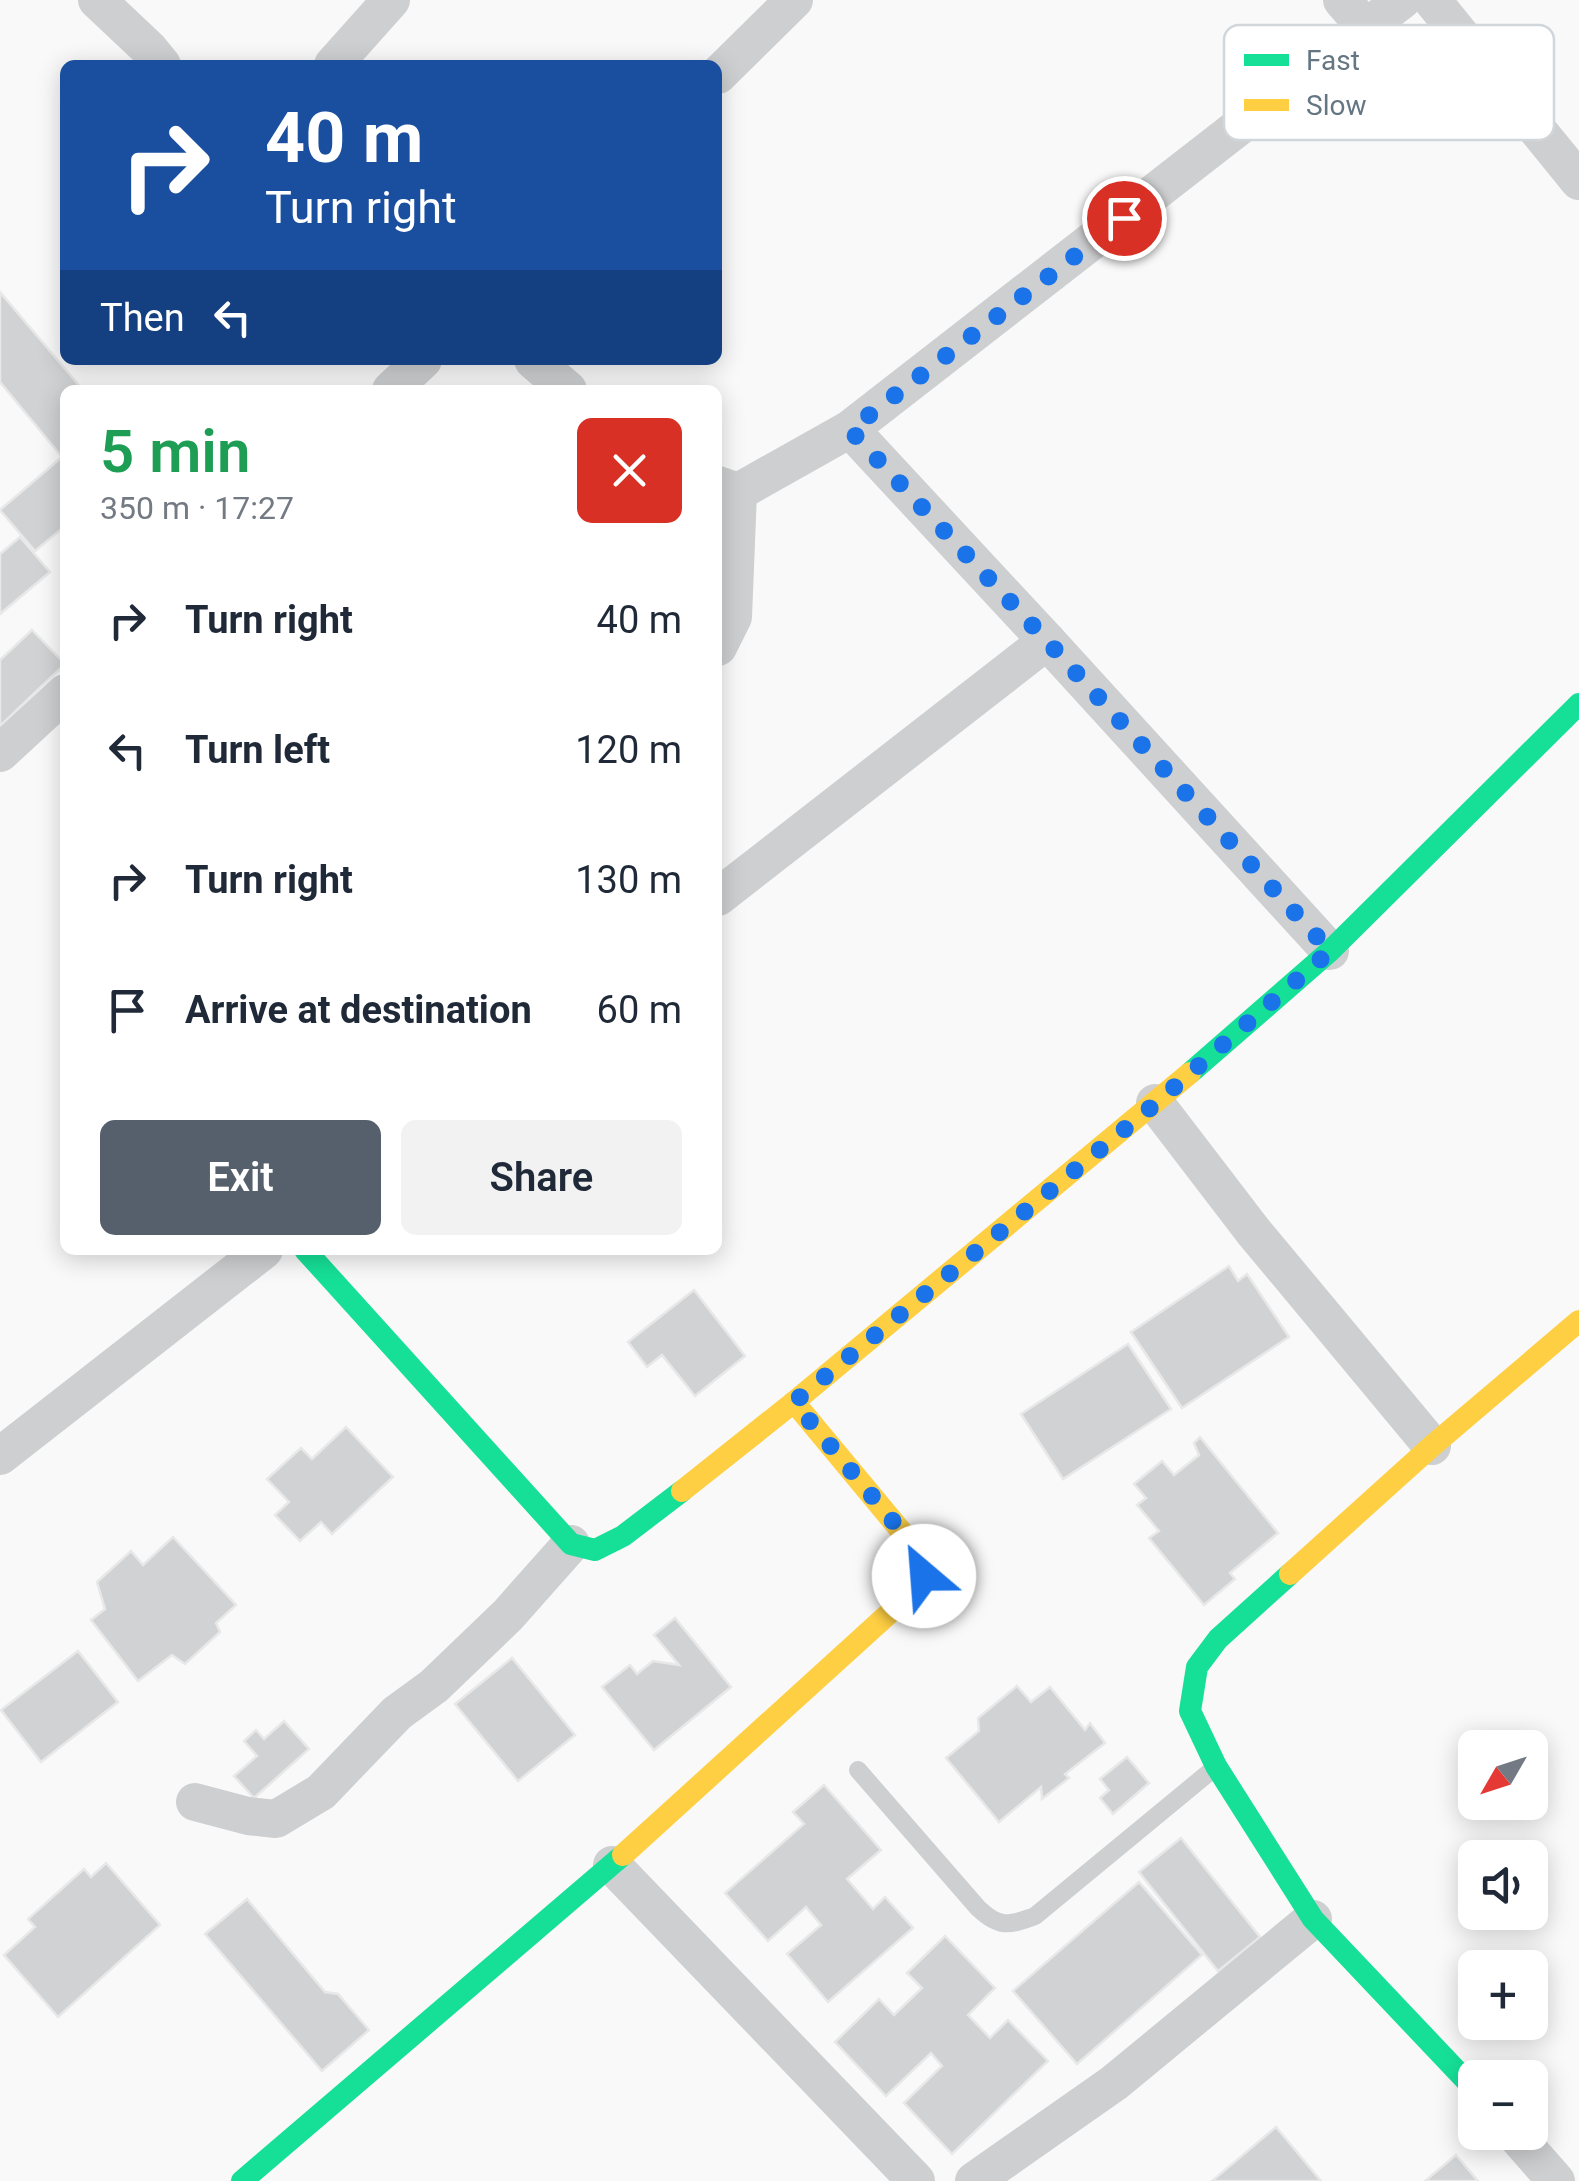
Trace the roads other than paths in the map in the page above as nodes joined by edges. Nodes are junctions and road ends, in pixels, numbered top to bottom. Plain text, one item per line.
1 (96, 0) edge
2 (391, 0) edge
3 (794, 0) edge
4 (1342, 0) edge
5 (1402, 0) edge
6 (1432, 0) edge
7 (1364, 25) edge
8 (1372, 25) edge
9 (1452, 25) edge
10 (158, 60) edge
11 (337, 60) edge
12 (722, 72) edge
13 (1224, 140) edge
14 (1546, 140) edge
15 (1579, 181) edge
16 (418, 365) edge
17 (539, 365) edge
18 (396, 385) edge
19 (562, 385) edge
20 (850, 430) junction
21 (728, 489) edge
22 (722, 639) edge
23 (1047, 641) junction
24 (60, 698) edge
25 (1579, 704) edge
26 (0, 754) edge
27 (722, 894) edge
28 (1330, 951) junction
29 (1155, 1104) junction
30 (258, 1255) edge
31 (310, 1255) edge
32 (1579, 1321) edge
33 (794, 1402) junction
34 (1432, 1446) junction
35 (0, 1456) edge
36 (571, 1544) junction
37 (1216, 1766) junction
38 (858, 1770) dead end
39 (196, 1802) dead end
40 (612, 1864) junction
41 (1313, 1919) junction
42 (1458, 2072) edge
43 (1529, 2150) edge
44 (242, 2181) edge
45 (916, 2181) edge
46 (974, 2181) edge
47 (1556, 2181) edge

1 - 10 street
2 - 11 street
3 - 12 street
4 - 7 street
5 - 8 street
6 - 9 street
13 - 20 street
14 - 15 street
16 - 18 street
17 - 19 street
20 - 21 street
20 - 23 street
21 - 22 street
23 - 27 street
23 - 28 street
24 - 26 street
25 - 28 street
28 - 29 street
29 - 33 street
29 - 34 street
30 - 35 street
31 - 36 street
32 - 34 street
33 - 36 street
33 - 40 street
34 - 37 street
36 - 39 street
37 - 38 lane
37 - 41 street
40 - 44 street
40 - 45 street
41 - 42 street
41 - 46 street
43 - 47 street

